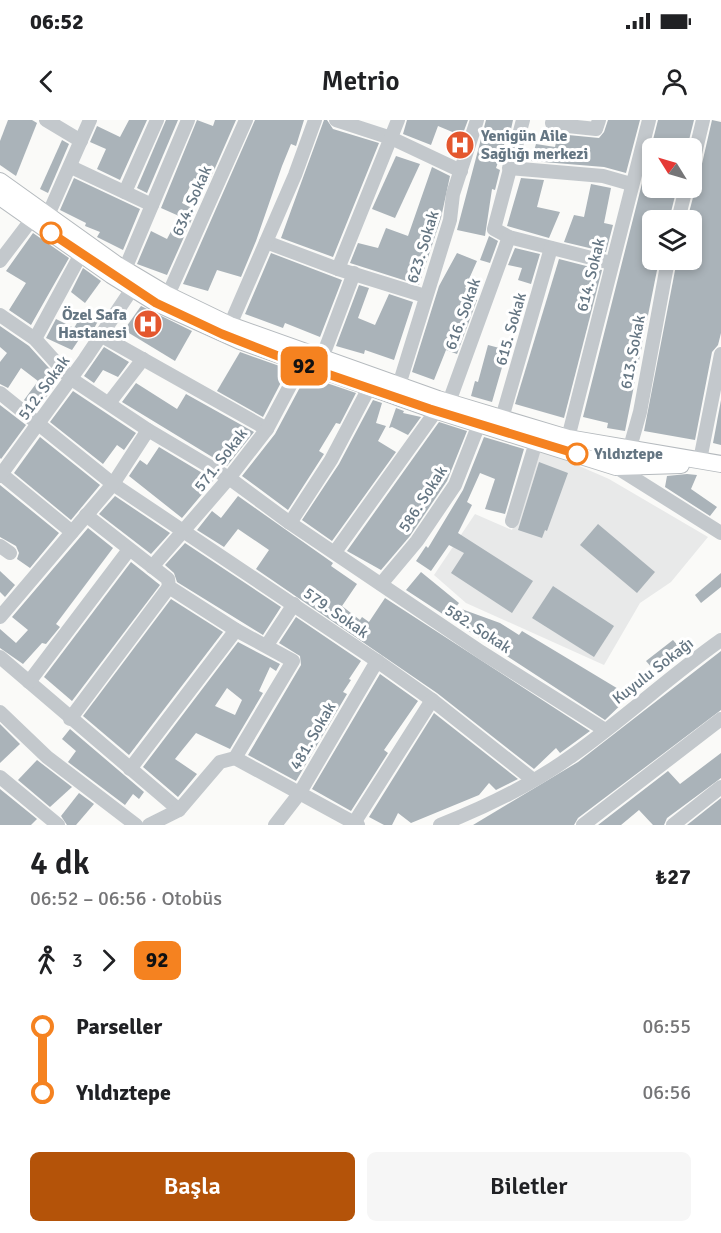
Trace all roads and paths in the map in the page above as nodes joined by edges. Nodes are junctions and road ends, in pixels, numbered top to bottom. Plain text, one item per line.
1 (46, 120) edge
2 (90, 120) edge
3 (158, 120) edge
4 (188, 120) edge
5 (246, 120) edge
6 (315, 120) edge
7 (336, 120) edge
8 (398, 120) edge
9 (477, 120) edge
10 (523, 120) edge
11 (553, 120) edge
12 (599, 120) edge
13 (649, 120) edge
14 (703, 120) edge
15 (391, 138) junction
16 (699, 138) edge
17 (81, 141) junction
18 (71, 167) junction
19 (509, 168) junction
20 (461, 171) junction
21 (0, 181) edge
22 (631, 184) junction
23 (125, 192) junction
24 (0, 197) edge
25 (152, 205) junction
26 (48, 214) junction
27 (32, 219) junction
28 (509, 237) junction
29 (266, 242) junction
30 (551, 248) junction
31 (81, 254) junction
32 (0, 261) edge
33 (611, 263) junction
34 (125, 269) junction
35 (338, 269) junction
36 (666, 270) edge
37 (354, 273) junction
38 (132, 289) junction
39 (168, 295) junction
40 (425, 296) junction
41 (0, 315) edge
42 (230, 325) junction
43 (100, 335) junction
44 (35, 339) junction
45 (721, 354) edge
46 (322, 358) junction
47 (143, 359) junction
48 (301, 365) junction
49 (70, 378) junction
50 (399, 385) junction
51 (369, 388) junction
52 (0, 393) edge
53 (109, 403) junction
54 (443, 406) junction
55 (502, 418) junction
56 (38, 424) junction
57 (479, 424) junction
58 (267, 429) junction
59 (148, 430) junction
60 (568, 438) junction
61 (537, 442) junction
62 (629, 451) junction
63 (700, 460) junction
64 (721, 464) edge
65 (616, 467) junction
66 (0, 474) edge
67 (229, 478) junction
68 (113, 484) junction
69 (86, 515) junction
70 (512, 521) dead end
71 (290, 523) junction
72 (184, 531) junction
73 (72, 532) junction
74 (721, 532) edge
75 (129, 551) junction
76 (335, 552) junction
77 (152, 567) junction
78 (381, 584) junction
79 (169, 586) junction
80 (294, 604) junction
81 (0, 617) edge
82 (236, 630) junction
83 (721, 640) edge
84 (267, 645) junction
85 (0, 657) edge
86 (377, 661) junction
87 (29, 682) junction
88 (432, 700) junction
89 (0, 712) edge
90 (721, 718) edge
91 (70, 719) junction
92 (605, 730) junction
93 (235, 758) junction
94 (130, 769) junction
95 (0, 777) edge
96 (532, 779) junction
97 (721, 787) edge
98 (299, 794) junction
99 (179, 810) junction
100 (356, 824) edge
101 (58, 825) edge
102 (136, 825) edge
103 (149, 825) edge
104 (275, 825) edge
105 (440, 825) edge
106 (583, 825) edge
107 (673, 825) edge

1 - 17 street
2 - 17 street
3 - 23 street
4 - 25 street
5 - 39 street, 634. Sokak
6 - 29 street
7 - 15 street
8 - 15 street
9 - 20 street, 623. Sokak
10 - 19 street
11 - 12 street
13 - 22 street, 614. Sokak
14 - 16 street
15 - 20 street
15 - 35 street
17 - 18 street
18 - 23 street
18 - 26 street
19 - 22 street
19 - 28 street
20 - 40 street, 623. Sokak
21 - 26 main road
22 - 33 street, 614. Sokak
23 - 25 street
24 - 27 main road
25 - 34 street
26 - 34 main road
27 - 31 main road
27 - 32 street
28 - 30 street
28 - 54 street, 616. Sokak
29 - 35 street
29 - 42 street
30 - 33 street
30 - 55 street, 615. Sokak
31 - 38 main road
31 - 44 street
33 - 60 street, 614. Sokak
34 - 39 main road
35 - 37 street
36 - 62 street, 613. Sokak
37 - 40 street
37 - 46 street
38 - 43 street, 512. Sokak
38 - 48 main road
39 - 42 main road
40 - 50 street, 623. Sokak
41 - 44 street, 582. Sokak
42 - 46 main road
43 - 47 street
43 - 49 street, 512. Sokak
44 - 49 street, 582. Sokak
45 - 63 street
46 - 50 main road
47 - 53 street
47 - 58 street
48 - 51 main road
48 - 58 street, 571. Sokak
49 - 53 street, 582. Sokak
49 - 56 street, 512. Sokak
50 - 54 main road
51 - 54 main road
51 - 71 street
52 - 56 street, 579. Sokak
53 - 59 street, 582. Sokak
54 - 55 main road
54 - 57 main road
54 - 76 street, 616. Sokak
55 - 60 main road
56 - 66 street, 512. Sokak
56 - 68 street, 579. Sokak
57 - 61 main road
57 - 78 street, 586. Sokak
58 - 67 street, 571. Sokak
59 - 67 street, 582. Sokak
59 - 68 street
60 - 62 main road
61 - 65 main road
61 - 70 street
62 - 63 main road
63 - 64 main road
64 - 65 main road
65 - 74 street
66 - 73 street
67 - 71 street, 582. Sokak
67 - 72 street, 571. Sokak
68 - 69 street
68 - 72 street, 579. Sokak
69 - 73 street
69 - 75 street
71 - 76 street, 582. Sokak
72 - 77 street, 571. Sokak
72 - 80 street, 579. Sokak
73 - 81 street
75 - 77 street
75 - 87 street
76 - 78 street, 582. Sokak
77 - 79 street
78 - 92 street, 582. Sokak
79 - 82 street
79 - 91 street
80 - 84 street
80 - 86 street, 579. Sokak
82 - 84 street
82 - 94 street
83 - 92 street, Kuyulu Sokağı
84 - 93 street
85 - 87 street
86 - 88 street, 579. Sokak
86 - 98 street, 481. Sokak
87 - 91 street
88 - 96 street, 579. Sokak
88 - 100 street
89 - 102 street
90 - 106 street
91 - 94 street
92 - 96 street, Kuyulu Sokağı
93 - 98 street
93 - 99 street
94 - 99 street
95 - 101 street
96 - 105 street, Kuyulu Sokağı
97 - 107 street
98 - 100 street
98 - 104 street, 481. Sokak
99 - 103 street

